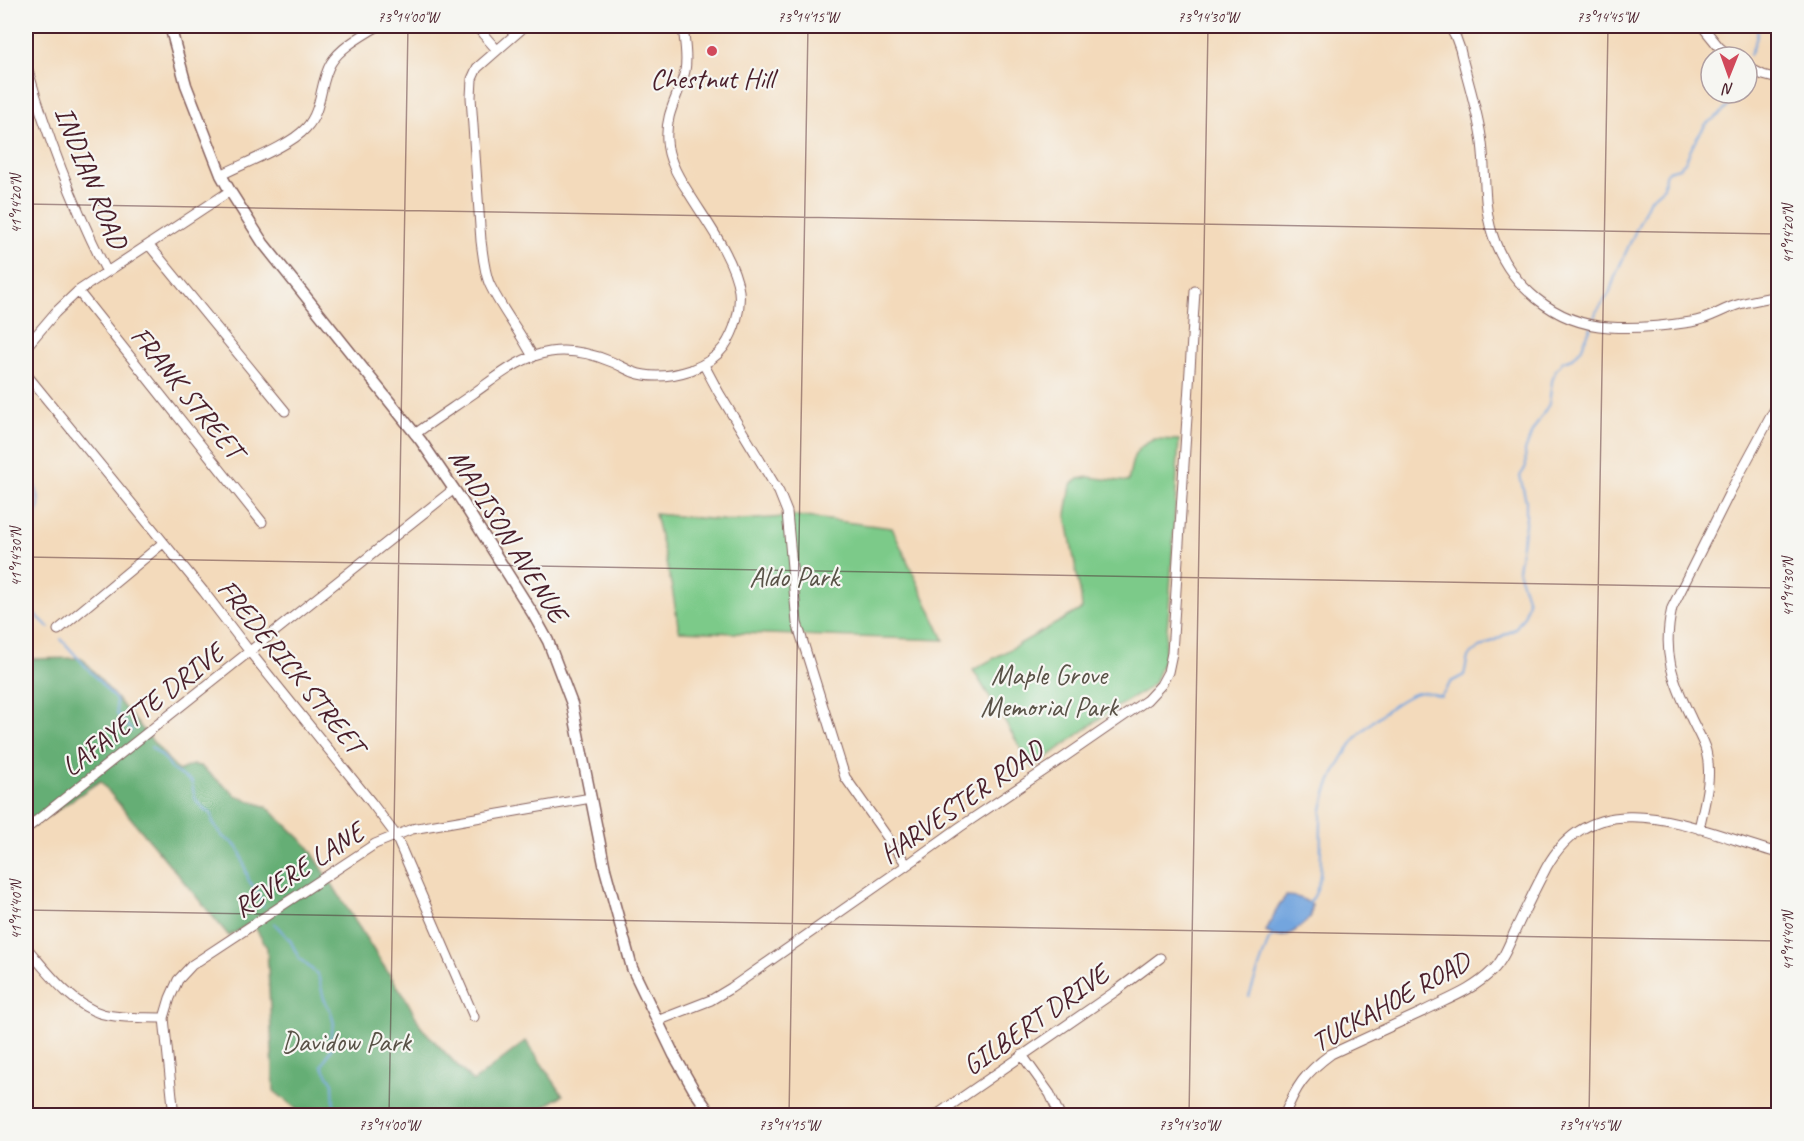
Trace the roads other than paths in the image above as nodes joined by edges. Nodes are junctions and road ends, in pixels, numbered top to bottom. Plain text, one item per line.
1 (170, 26) edge
2 (378, 26) edge
3 (476, 26) edge
4 (525, 26) edge
5 (682, 26) edge
6 (1449, 26) edge
7 (1702, 26) edge
8 (1717, 45) edge
9 (497, 50) junction
10 (26, 64) edge
11 (1759, 73) edge
12 (1779, 79) edge
13 (221, 175) junction
14 (230, 191) junction
15 (149, 245) junction
16 (107, 272) junction
17 (78, 291) junction
18 (1195, 291) dead end
19 (1779, 296) edge
20 (26, 347) edge
21 (533, 357) junction
22 (704, 365) junction
23 (26, 374) edge
24 (1779, 403) edge
25 (285, 411) dead end
26 (415, 434) junction
27 (454, 489) junction
28 (262, 522) dead end
29 (163, 543) junction
30 (58, 630) dead end
31 (250, 652) junction
32 (591, 798) junction
33 (26, 829) edge
34 (1699, 829) junction
35 (395, 834) junction
36 (1779, 853) edge
37 (907, 865) junction
38 (26, 947) edge
39 (1160, 958) dead end
40 (474, 1017) dead end
41 (164, 1018) junction
42 (657, 1021) junction
43 (1022, 1055) junction
44 (174, 1116) edge
45 (712, 1116) edge
46 (935, 1116) edge
47 (1060, 1116) edge
48 (1284, 1116) edge

1 - 13 street, MADISON AVENUE
2 - 13 street
3 - 9 street
4 - 9 street
5 - 22 street
6 - 19 street
7 - 8 street
9 - 21 street
10 - 16 street, INDIAN ROAD
11 - 12 street
13 - 14 street, MADISON AVENUE
14 - 15 street
14 - 26 street, MADISON AVENUE
15 - 16 street
15 - 25 street
16 - 17 street
17 - 20 street
17 - 28 street, FRANK STREET
18 - 37 street, HARVESTER ROAD
21 - 22 street
21 - 26 street
22 - 37 street
23 - 29 street, FREDERICK STREET
24 - 34 street
26 - 27 street, MADISON AVENUE
27 - 31 street, LAFAYETTE DRIVE
27 - 32 street, MADISON AVENUE
29 - 30 street
29 - 31 street, FREDERICK STREET
31 - 33 street, LAFAYETTE DRIVE
31 - 35 street, FREDERICK STREET
32 - 35 street, REVERE LANE
32 - 42 street, MADISON AVENUE
34 - 36 street, TUCKAHOE ROAD
34 - 48 street, TUCKAHOE ROAD
35 - 40 street, FREDERICK STREET
35 - 41 street, REVERE LANE
37 - 42 street, HARVESTER ROAD
38 - 41 street
39 - 43 street, GILBERT DRIVE
41 - 44 street, REVERE LANE
42 - 45 street, MADISON AVENUE
43 - 46 street, GILBERT DRIVE
43 - 47 street

